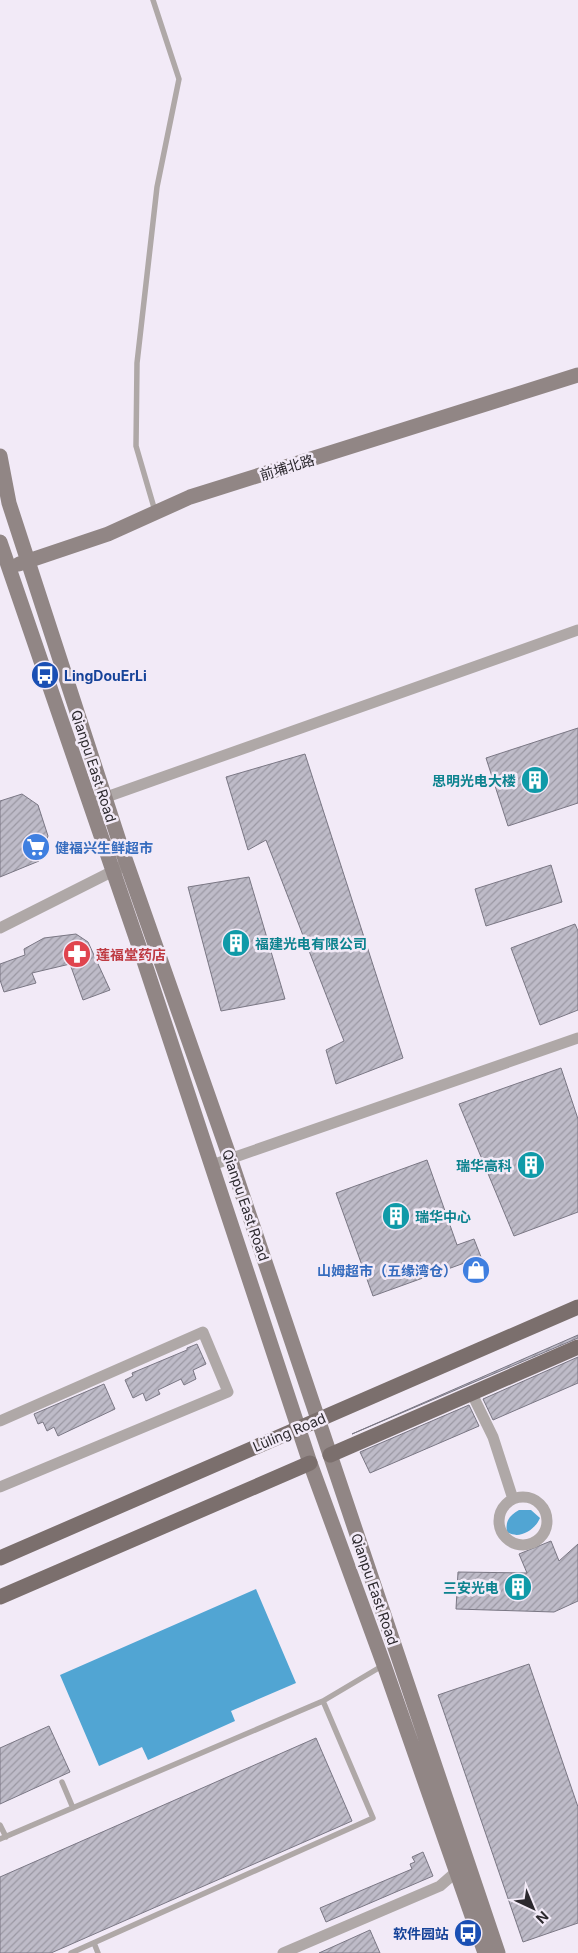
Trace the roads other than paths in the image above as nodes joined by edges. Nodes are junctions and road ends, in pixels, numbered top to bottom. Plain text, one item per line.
1 (153, 0) edge
2 (578, 375) edge
3 (0, 456) edge
4 (156, 513) junction
5 (0, 542) edge
6 (28, 562) junction
7 (4, 569) edge
8 (578, 630) edge
9 (105, 798) junction
10 (89, 803) junction
11 (127, 864) junction
12 (113, 871) junction
13 (0, 928) edge
14 (578, 1038) edge
15 (230, 1158) junction
16 (212, 1165) junction
17 (578, 1307) edge
18 (578, 1347) edge
19 (472, 1394) junction
20 (318, 1420) junction
21 (0, 1421) edge
22 (299, 1428) junction
23 (330, 1455) junction
24 (310, 1463) junction
25 (0, 1486) edge
26 (514, 1499) junction
27 (0, 1558) edge
28 (0, 1597) edge
29 (384, 1665) junction
30 (324, 1701) junction
31 (62, 1782) dead end
32 (73, 1808) junction
33 (0, 1825) edge
34 (3, 1838) edge
35 (456, 1872) junction
36 (94, 1943) junction
37 (71, 1953) edge
38 (98, 1953) edge
39 (283, 1953) edge
40 (485, 1953) edge
41 (498, 1953) edge

1 - 4 lane
2 - 4 main road, 前埔北路
3 - 6 main road, Qianpu East Road
4 - 6 main road, 前埔北路
5 - 7 main road, Qianpu East Road
6 - 7 main road, 前埔北路
6 - 9 main road, Qianpu East Road
7 - 10 main road, Qianpu East Road
8 - 9 street
9 - 10 street
9 - 11 main road, Qianpu East Road
10 - 12 main road, Qianpu East Road
11 - 12 street
11 - 15 main road, Qianpu East Road
12 - 13 street
12 - 16 main road, Qianpu East Road
14 - 15 street
15 - 16 street
15 - 20 main road, Qianpu East Road
16 - 22 main road, Qianpu East Road
17 - 20 main road, Lüling Road
18 - 19 main road
19 - 23 main road
19 - 26 street
20 - 22 main road, Lüling Road
20 - 23 main road, Qianpu East Road
21 - 25 street
22 - 24 main road, Qianpu East Road
22 - 27 main road, Lüling Road
23 - 24 main road
23 - 41 main road, Qianpu East Road
24 - 28 main road
24 - 29 main road, Qianpu East Road
26 - 26 street
29 - 30 lane
29 - 35 main road, Qianpu East Road
30 - 32 lane
30 - 36 lane
31 - 32 lane
32 - 34 lane
33 - 34 lane
35 - 39 street
35 - 40 main road, Qianpu East Road
36 - 37 lane
36 - 38 lane

